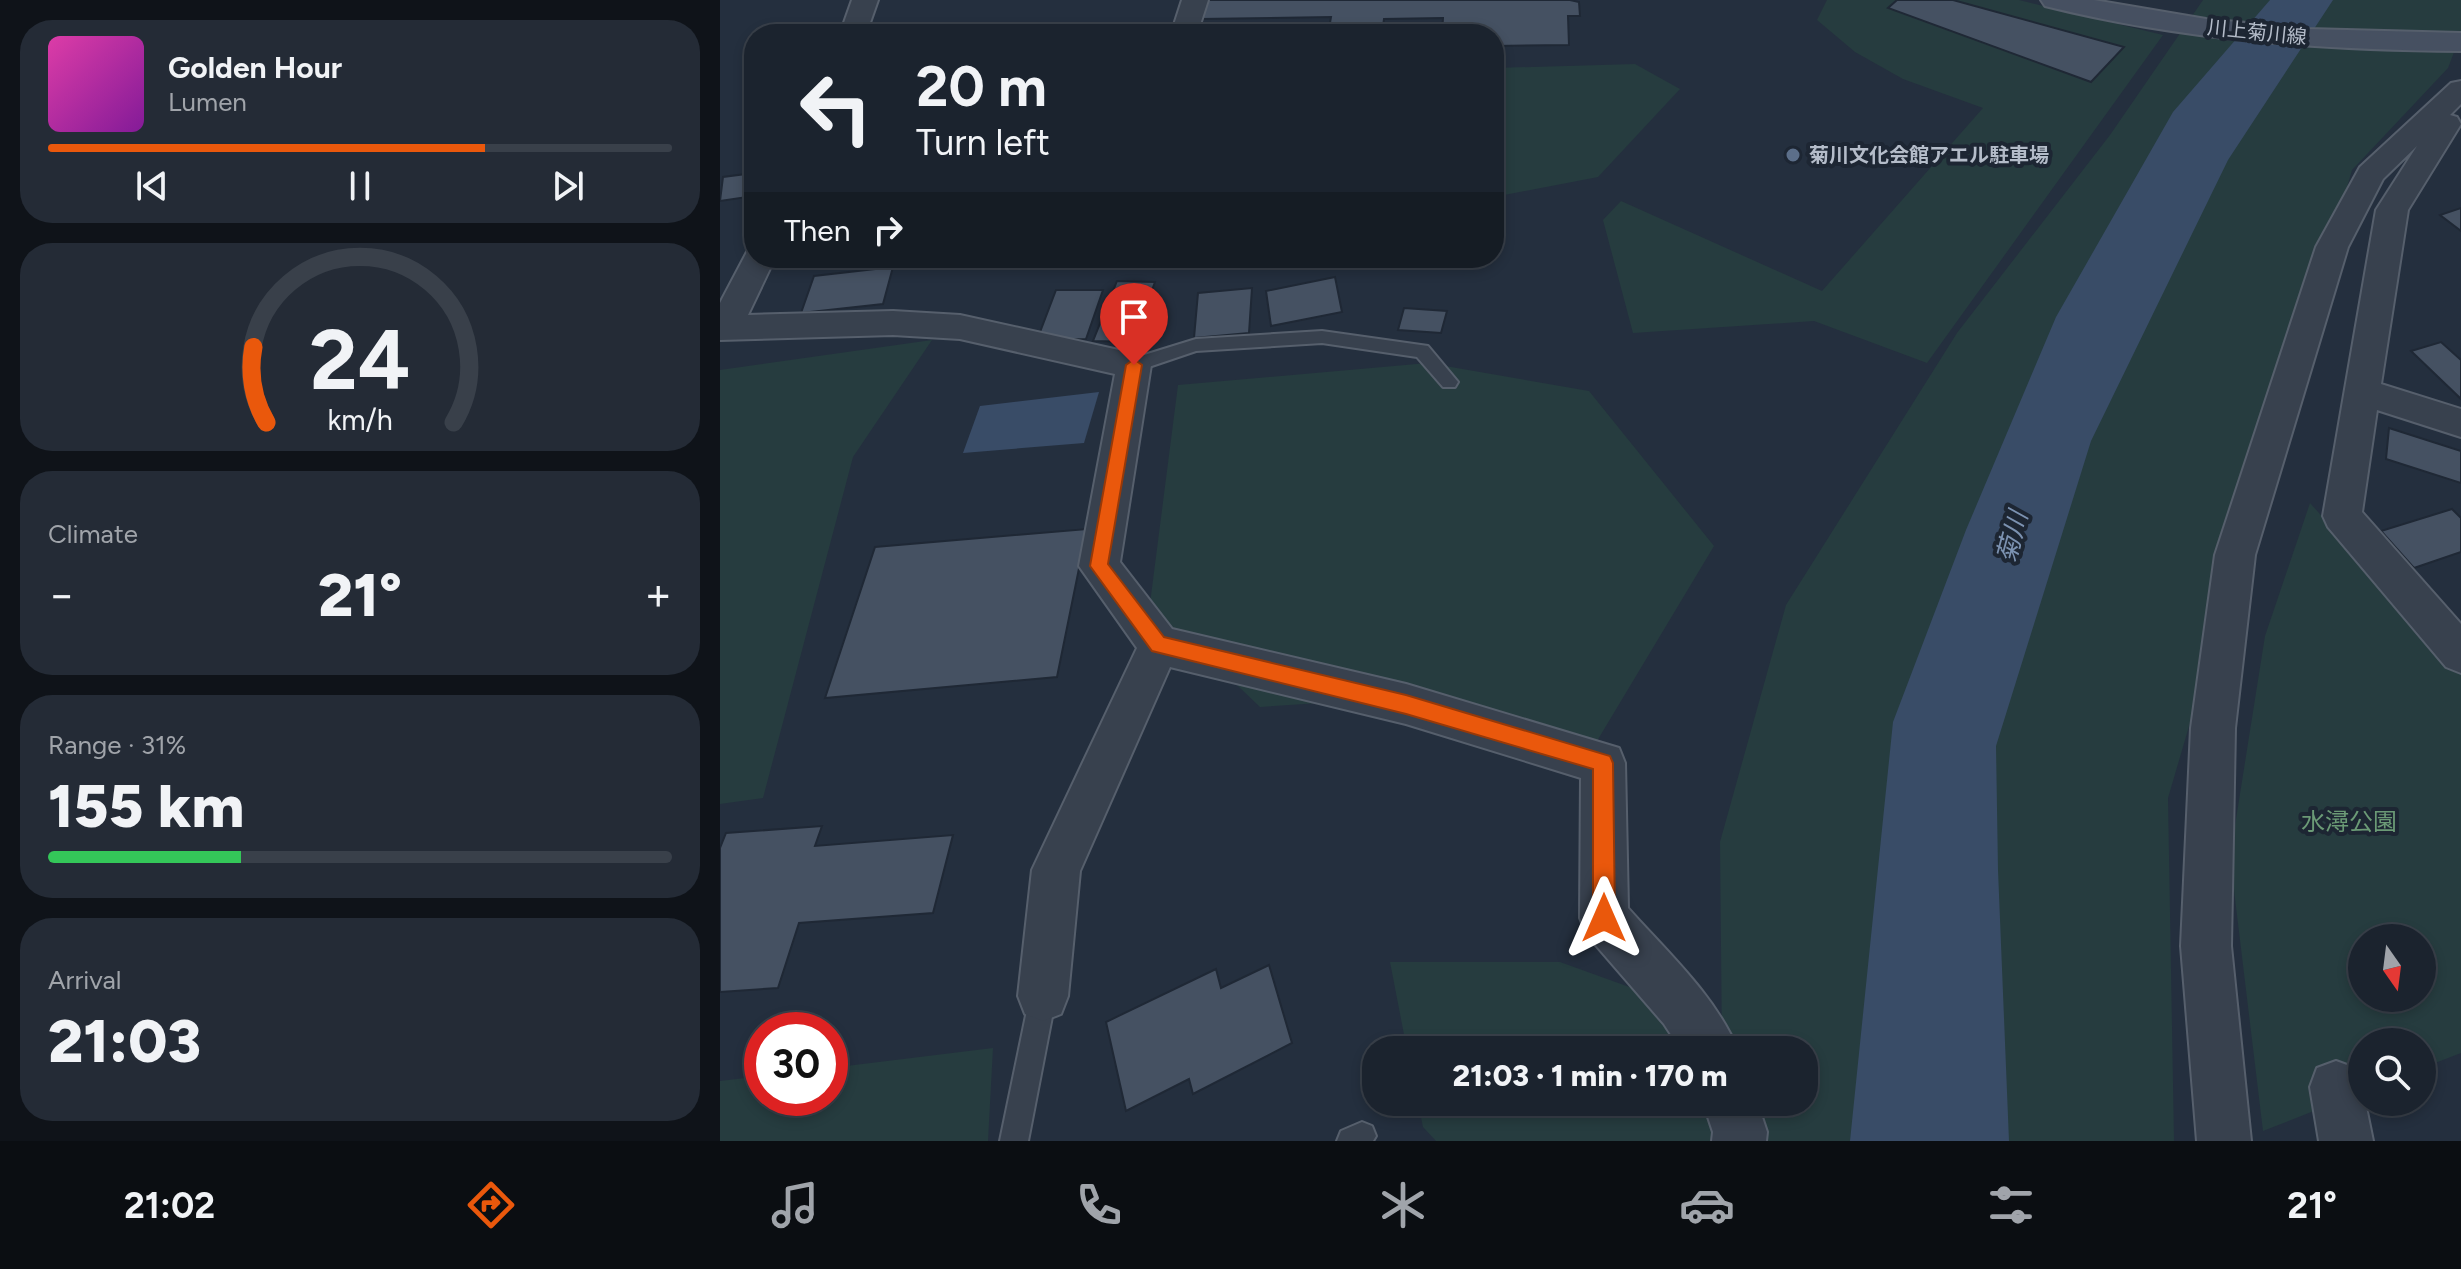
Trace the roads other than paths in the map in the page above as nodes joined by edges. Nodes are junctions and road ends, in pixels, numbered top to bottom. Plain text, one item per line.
1 (865, 0) edge
2 (1195, 0) edge
3 (2055, 0) edge
4 (857, 24) edge
5 (1187, 24) edge
6 (2461, 42) edge
7 (2461, 89) edge
8 (2461, 100) edge
9 (754, 268) edge
10 (723, 328) edge
11 (1134, 365) junction
12 (1449, 382) dead end
13 (2362, 391) junction
14 (2461, 423) edge
15 (1159, 645) junction
16 (2461, 654) edge
17 (1043, 996) joint
18 (1702, 1036) edge
19 (2336, 1087) dead end
20 (1733, 1116) edge
21 (1014, 1141) edge
22 (1739, 1141) edge
23 (2224, 1141) edge
24 (2346, 1141) edge

1 - 4 street
2 - 5 street
3 - 6 main road, 川上菊川線
7 - 23 street
8 - 13 street
9 - 10 street
10 - 11 street
11 - 12 lane
11 - 15 street
13 - 14 street
13 - 16 street
15 - 17 street
15 - 18 street
17 - 21 lane
19 - 24 street
20 - 22 street

